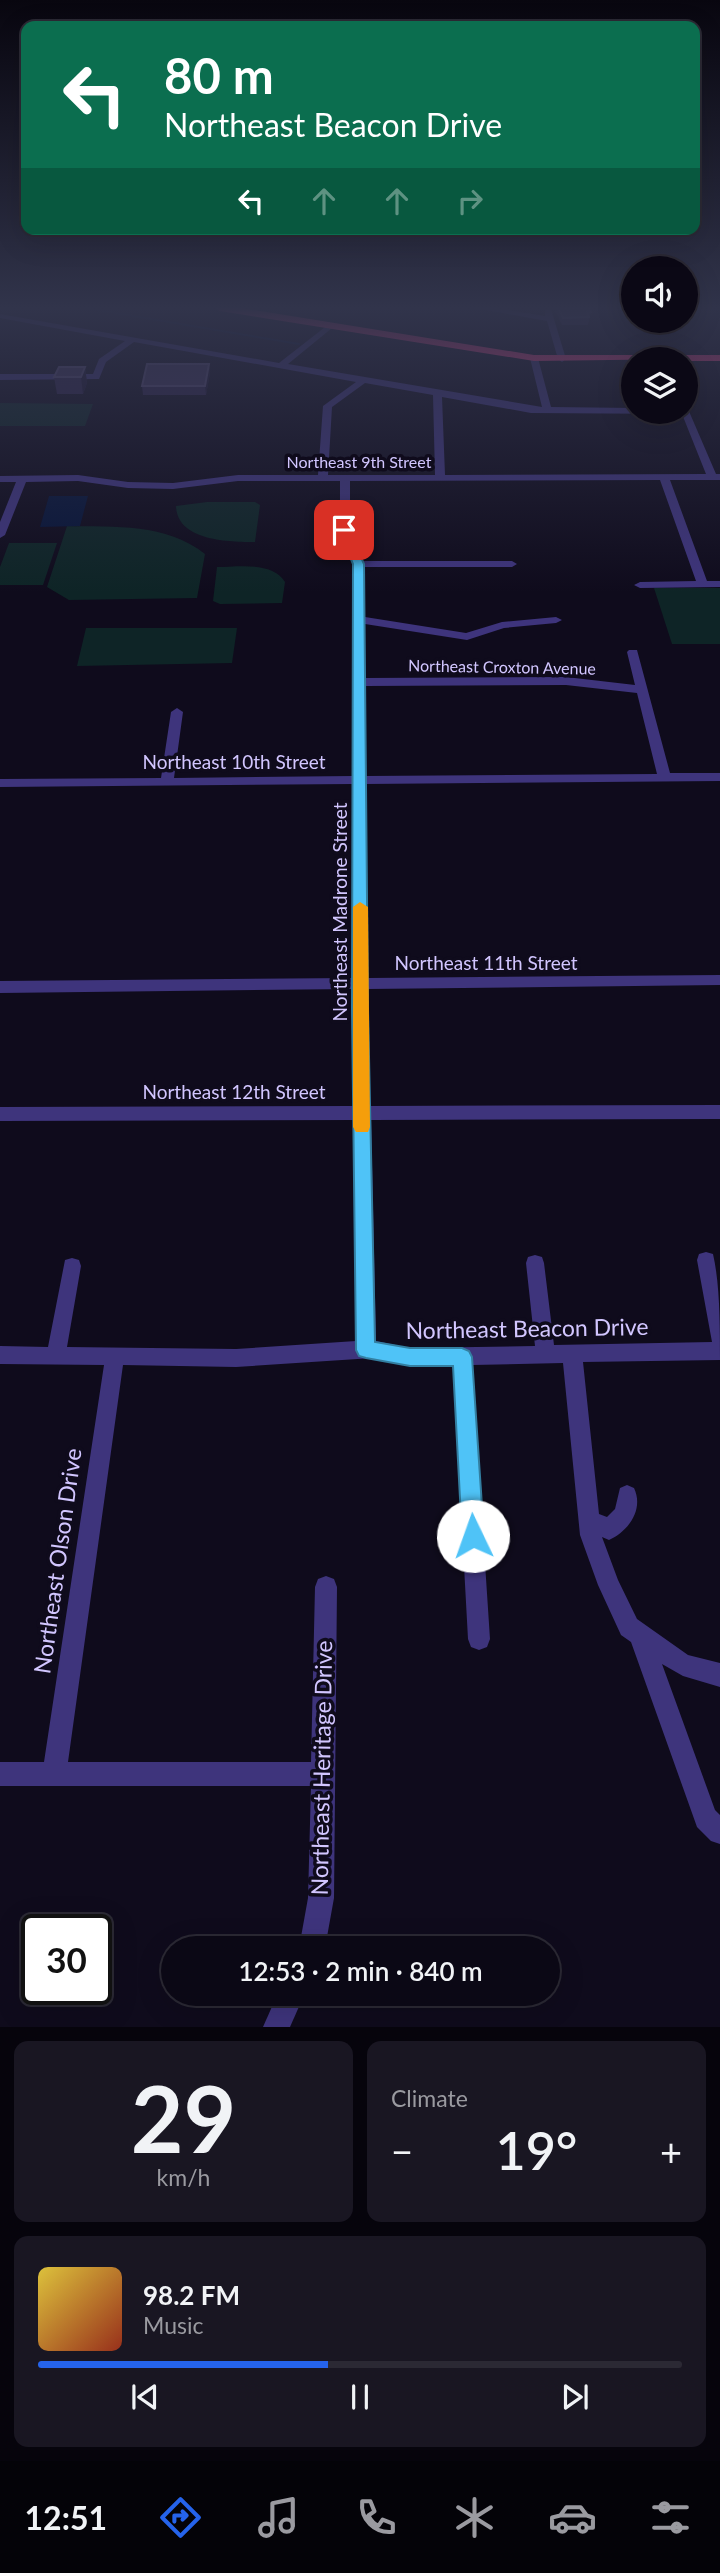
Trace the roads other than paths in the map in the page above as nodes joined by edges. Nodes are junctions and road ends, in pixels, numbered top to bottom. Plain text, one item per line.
1 (333, 403) edge
2 (438, 403) edge
3 (493, 403) edge
4 (545, 403) edge
5 (547, 411) junction
6 (621, 411) edge
7 (691, 424) edge
8 (664, 477) junction
9 (716, 477) edge
10 (323, 478) junction
11 (345, 478) junction
12 (440, 478) junction
13 (0, 479) edge
14 (22, 479) junction
15 (0, 536) edge
16 (359, 564) junction
17 (512, 564) dead end
18 (703, 584) junction
19 (720, 584) edge
20 (640, 585) dead end
21 (359, 620) junction
22 (556, 620) dead end
23 (633, 652) dead end
24 (361, 682) junction
25 (643, 690) junction
26 (177, 712) dead end
27 (720, 777) edge
28 (665, 778) junction
29 (361, 780) junction
30 (167, 781) junction
31 (0, 783) edge
32 (720, 980) edge
33 (360, 983) junction
34 (0, 987) edge
35 (361, 1112) junction
36 (720, 1112) edge
37 (0, 1114) edge
38 (706, 1260) dead end
39 (535, 1263) dead end
40 (72, 1266) dead end
41 (720, 1338) edge
42 (366, 1350) junction
43 (720, 1351) edge
44 (545, 1352) junction
45 (572, 1352) junction
46 (0, 1354) edge
47 (56, 1354) junction
48 (115, 1355) junction
49 (462, 1357) junction
50 (627, 1495) dead end
51 (589, 1520) junction
52 (326, 1587) dead end
53 (640, 1635) junction
54 (479, 1639) dead end
55 (720, 1675) edge
56 (0, 1774) edge
57 (54, 1774) junction
58 (324, 1774) junction
59 (720, 1832) edge
60 (316, 1936) edge
61 (286, 2006) edge
62 (276, 2027) edge

1 - 10 street
2 - 12 street
3 - 5 street
4 - 5 street
5 - 6 street
7 - 9 street
8 - 9 street, Northeast 9th Street
8 - 12 street, Northeast 9th Street
8 - 18 street
10 - 11 street, Northeast 9th Street
10 - 14 street, Northeast 9th Street
11 - 12 street, Northeast 9th Street
11 - 16 street, Northeast Madrone Street
13 - 14 street, Northeast 9th Street
14 - 15 street
16 - 17 street
16 - 21 street, Northeast Madrone Street
18 - 19 street
18 - 20 street
21 - 22 street
21 - 24 street, Northeast Madrone Street
23 - 25 street
24 - 25 street, Northeast Croxton Avenue
24 - 29 street, Northeast Madrone Street
25 - 28 street
26 - 30 street
27 - 28 street, Northeast 10th Street
28 - 29 street, Northeast 10th Street
29 - 30 street, Northeast 10th Street
29 - 33 street, Northeast Madrone Street
30 - 31 street, Northeast 10th Street
32 - 33 street, Northeast 11th Street
33 - 34 street, Northeast 11th Street
33 - 35 street, Northeast Madrone Street
35 - 36 street, Northeast 12th Street
35 - 37 street, Northeast 12th Street
35 - 42 street, Northeast Madrone Street
38 - 41 street
39 - 44 street
40 - 47 street
42 - 48 street, Northeast Beacon Drive
42 - 49 street, Northeast Beacon Drive
43 - 45 street, Northeast Beacon Drive
44 - 45 street, Northeast Beacon Drive
44 - 49 street, Northeast Beacon Drive
45 - 51 street
46 - 47 street, Northeast Beacon Drive
47 - 48 street, Northeast Beacon Drive
48 - 57 street, Northeast Olson Drive
49 - 54 street
50 - 51 street
51 - 53 street
52 - 58 street, Northeast Heritage Drive
53 - 55 street
53 - 59 street
56 - 57 street
57 - 58 street
58 - 60 street, Northeast Heritage Drive
61 - 62 street

